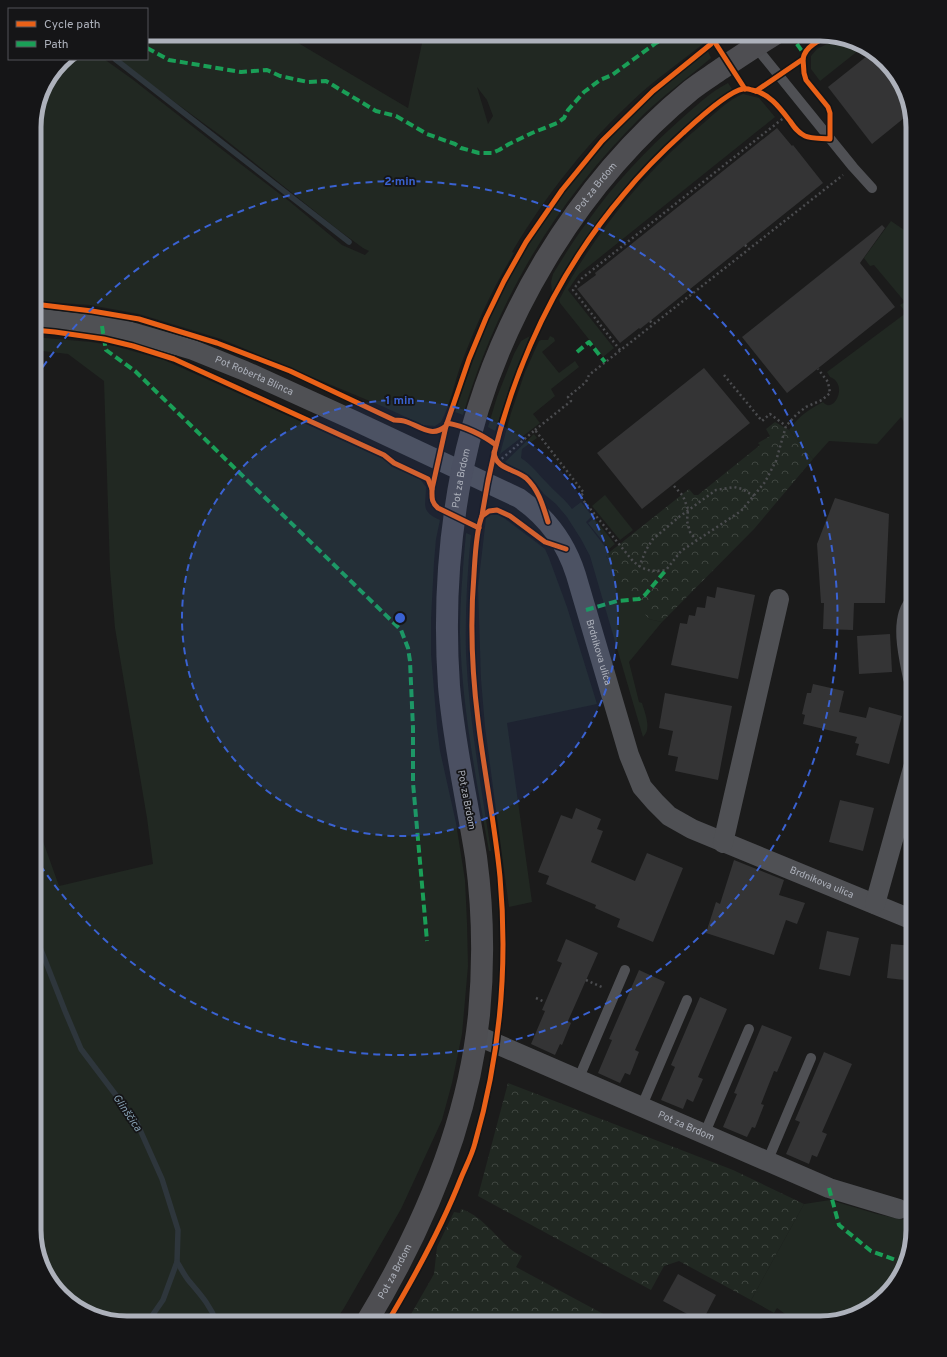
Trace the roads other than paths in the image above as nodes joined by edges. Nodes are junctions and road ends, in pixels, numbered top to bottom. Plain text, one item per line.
1 (750, 41) edge
2 (752, 41) edge
3 (872, 188) dead end
4 (41, 319) edge
5 (462, 471) junction
6 (779, 599) dead end
7 (906, 793) edge
8 (723, 843) junction
9 (875, 904) junction
10 (906, 917) edge
11 (625, 970) dead end
12 (687, 1000) dead end
13 (749, 1029) dead end
14 (476, 1036) junction
15 (811, 1058) dead end
16 (578, 1080) junction
17 (641, 1108) junction
18 (704, 1135) junction
19 (767, 1162) junction
20 (899, 1209) dead end
21 (370, 1316) edge

1 - 5 main road, Pot za Brdom
2 - 3 lane
4 - 5 street, Pot Roberta Blinca
5 - 8 street, Brdnikova ulica
5 - 14 main road, Pot za Brdom
6 - 8 street
7 - 9 street
8 - 9 street, Brdnikova ulica
9 - 10 street, Brdnikova ulica
11 - 16 lane
12 - 17 lane
13 - 18 lane
14 - 16 street, Pot za Brdom
14 - 21 main road, Pot za Brdom
15 - 19 lane
16 - 17 street, Pot za Brdom
17 - 18 street, Pot za Brdom
18 - 19 street, Pot za Brdom
19 - 20 street, Pot za Brdom

